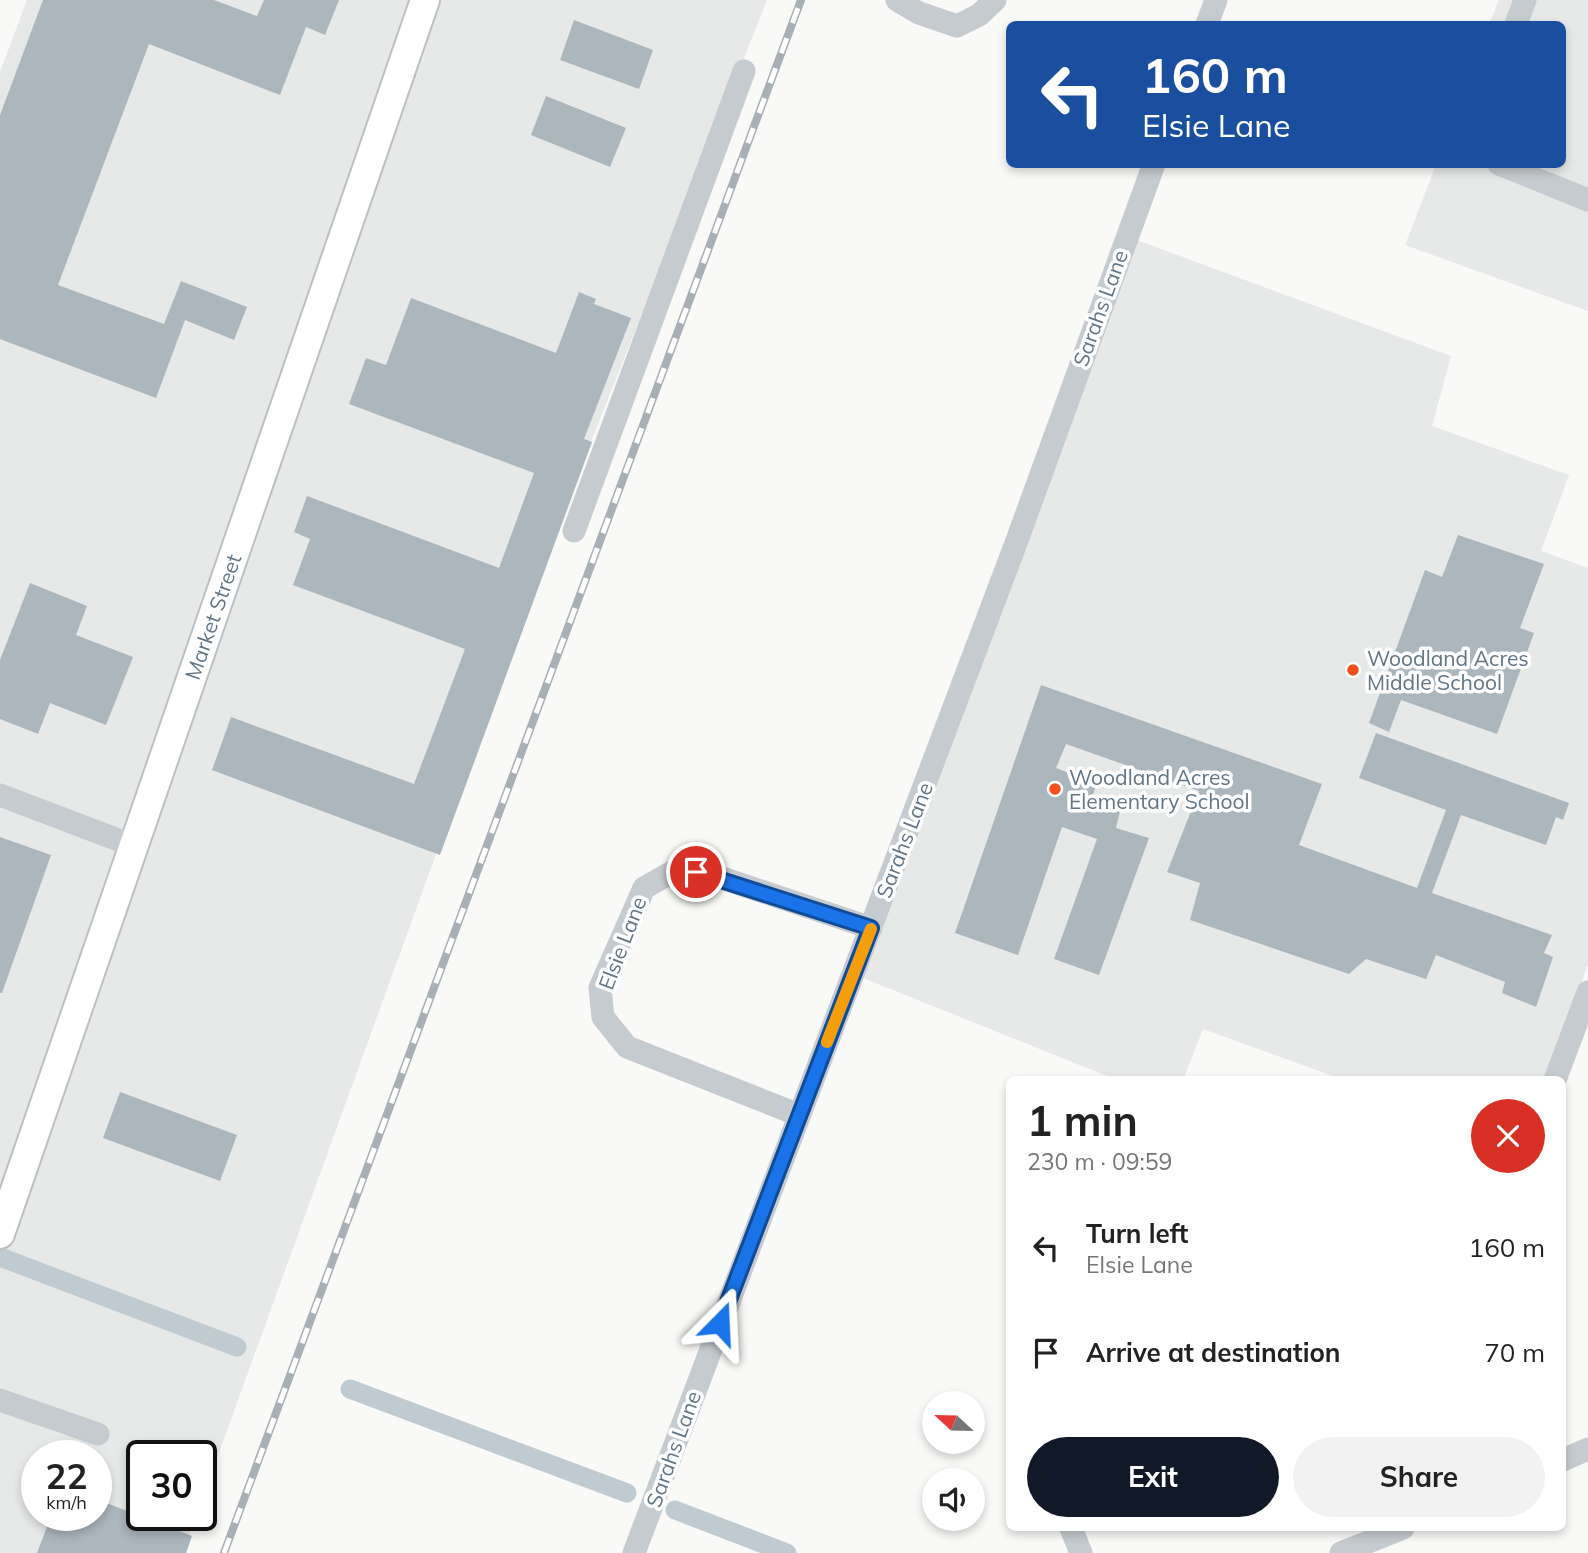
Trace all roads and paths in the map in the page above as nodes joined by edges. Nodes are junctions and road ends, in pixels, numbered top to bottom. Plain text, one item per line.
1 (425, 0) edge
2 (897, 0) edge
3 (995, 0) edge
4 (1216, 0) edge
5 (1525, 0) edge
6 (1208, 21) edge
7 (1517, 21) edge
8 (744, 71) dead end
9 (1153, 168) edge
10 (1509, 168) edge
11 (1588, 200) edge
12 (574, 531) dead end
13 (0, 795) edge
14 (134, 846) junction
15 (871, 928) junction
16 (1588, 992) edge
17 (1556, 1076) edge
18 (799, 1115) junction
19 (3, 1227) edge
20 (0, 1400) edge
21 (98, 1434) dead end
22 (1588, 1449) edge
23 (1566, 1459) edge
24 (1072, 1531) edge
25 (1388, 1536) edge
26 (634, 1553) edge
27 (1081, 1553) edge
28 (1341, 1553) edge

1 - 14 main road, Market Street
2 - 3 street
4 - 6 street
5 - 7 street
8 - 12 street
9 - 15 street, Sarahs Lane
10 - 11 street
13 - 14 street
14 - 19 main road, Market Street
15 - 18 street, Sarahs Lane
15 - 18 street, Elsie Lane
16 - 17 street
18 - 26 street, Sarahs Lane
20 - 21 street
22 - 23 street
24 - 27 street
25 - 28 street

